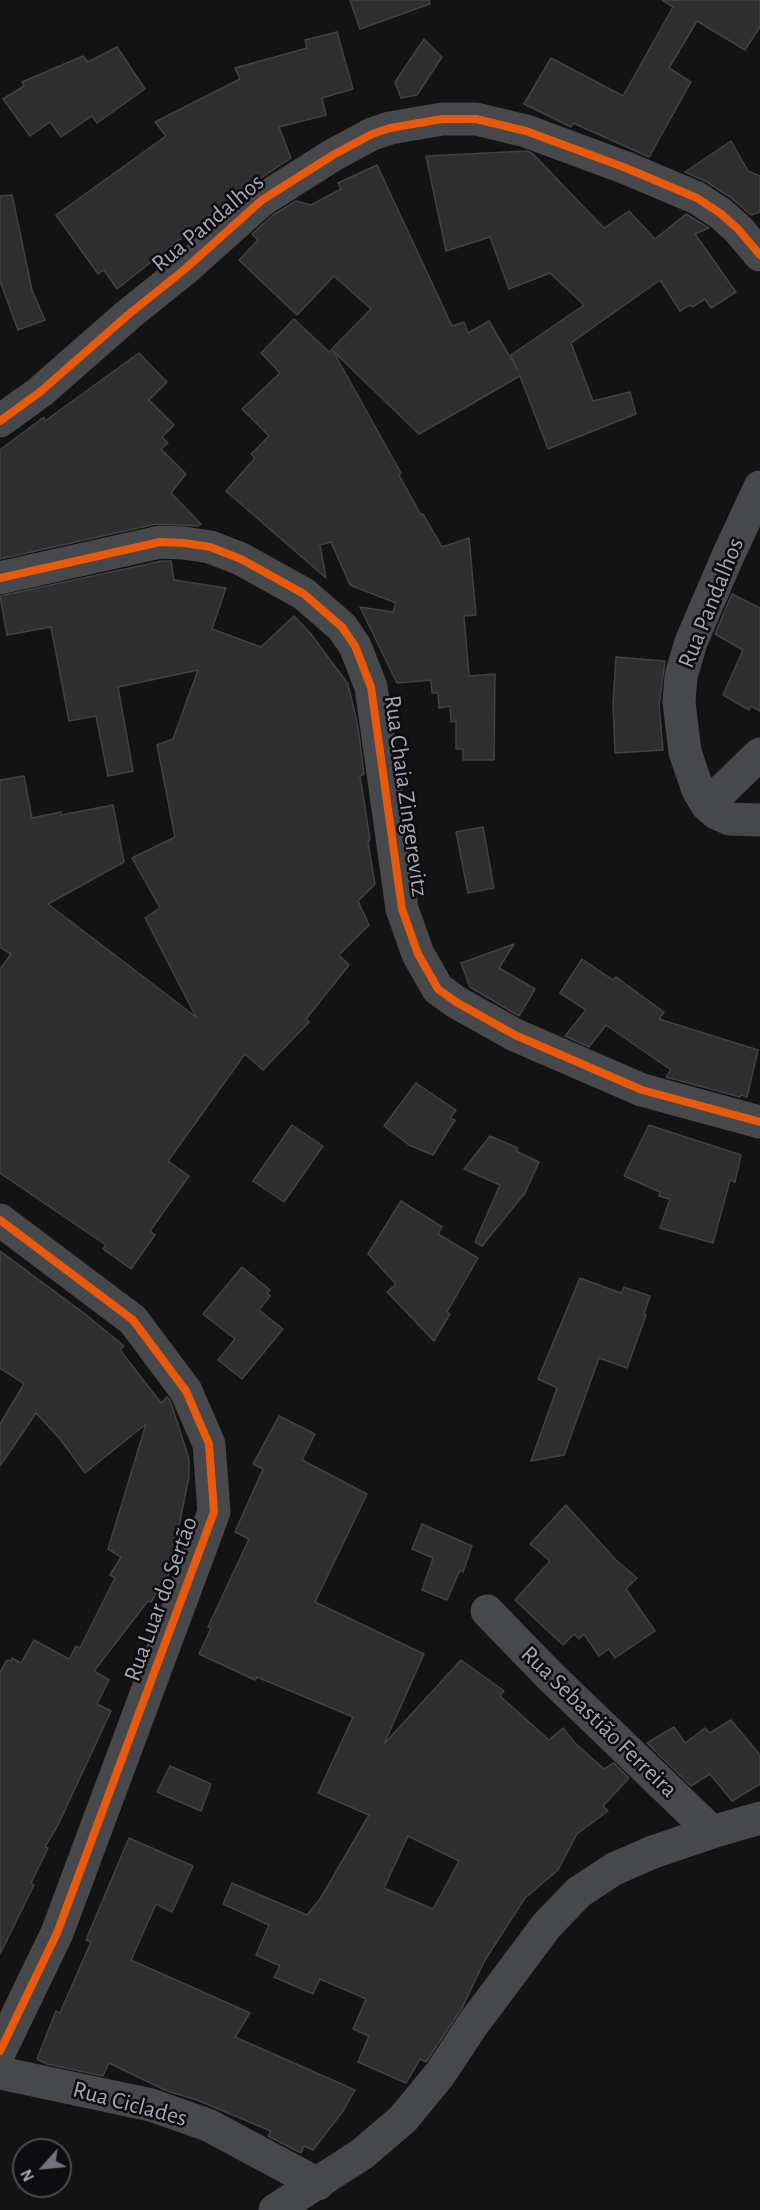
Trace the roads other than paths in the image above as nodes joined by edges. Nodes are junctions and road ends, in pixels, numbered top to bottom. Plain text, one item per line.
1 (760, 255) edge
2 (0, 421) edge
3 (760, 488) edge
4 (0, 578) edge
5 (760, 754) edge
6 (707, 805) junction
7 (760, 820) edge
8 (760, 1122) edge
9 (0, 1220) edge
10 (487, 1611) dead end
11 (760, 1818) edge
12 (712, 1832) junction
13 (0, 2051) edge
14 (0, 2073) edge
15 (318, 2184) junction
16 (275, 2210) edge

1 - 2 street, Rua Pandalhos
3 - 6 street, Rua Pandalhos
4 - 8 street, Rua Chaia Zingerevitz
5 - 6 street
6 - 7 street
9 - 13 street, Rua Luar do Sertão
10 - 12 street, Rua Sebastião Ferreira
11 - 12 street
12 - 15 street
14 - 15 street, Rua Ciclades
15 - 16 street

